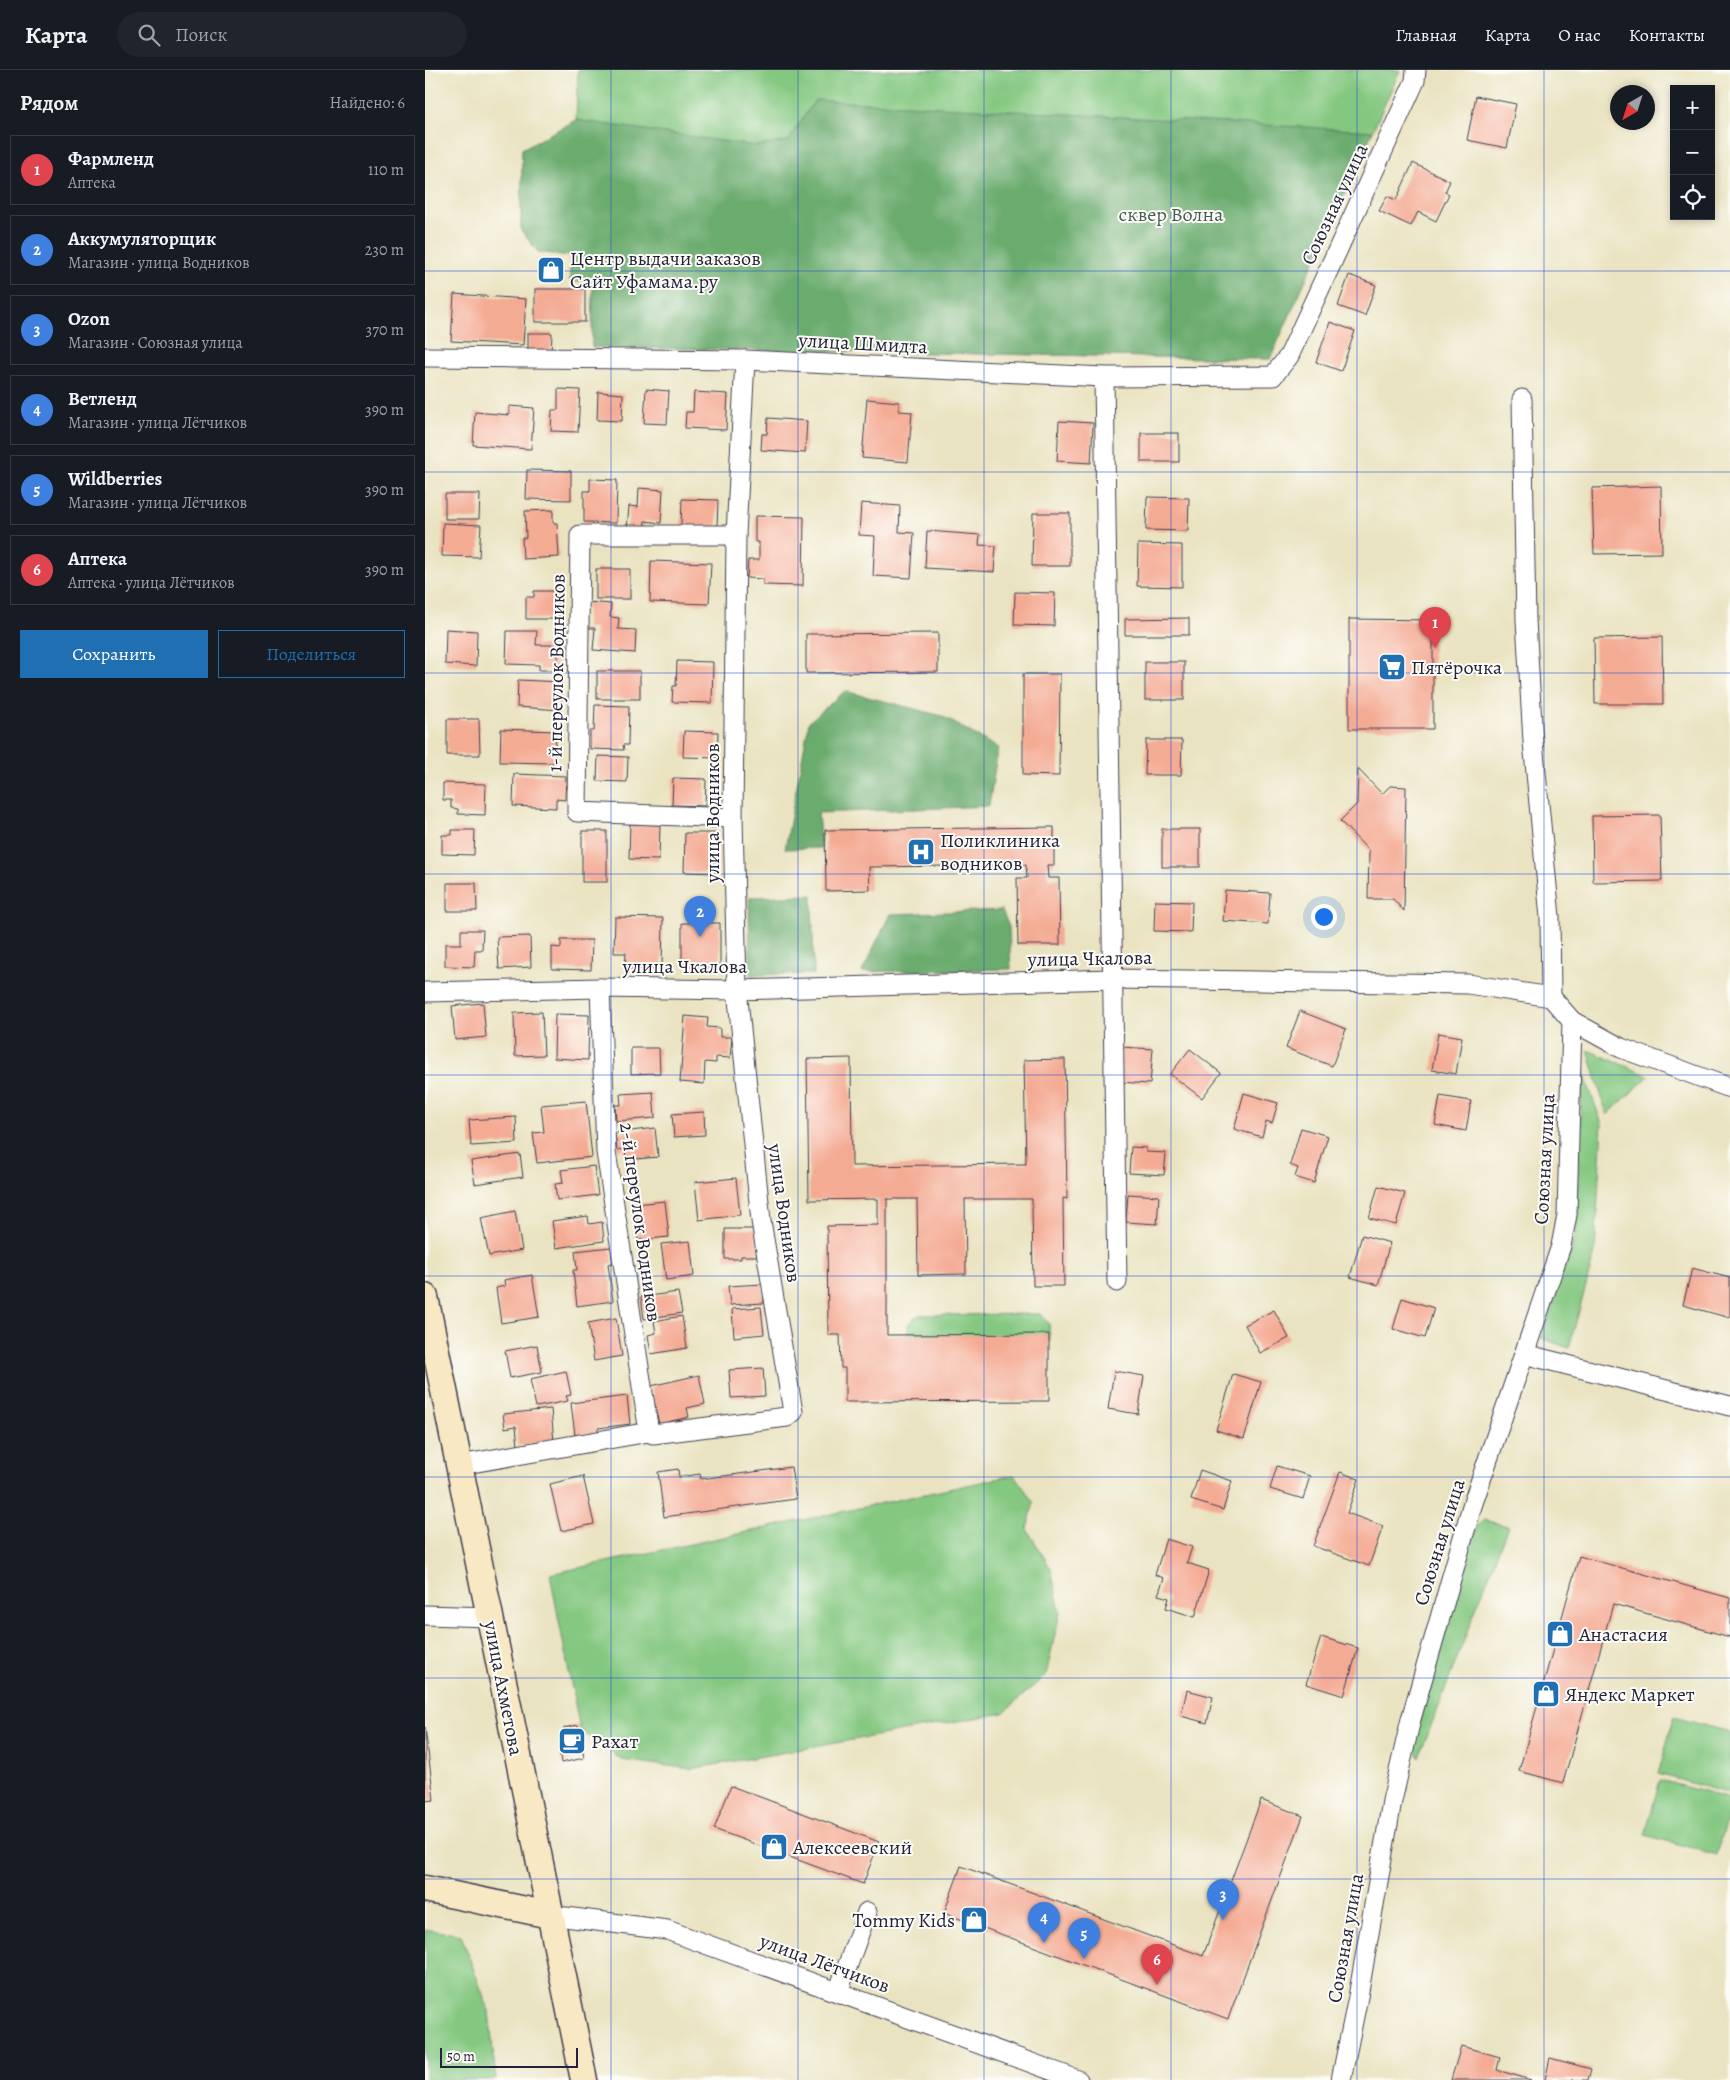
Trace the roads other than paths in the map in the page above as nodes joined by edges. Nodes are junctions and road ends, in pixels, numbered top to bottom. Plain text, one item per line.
1 (1416, 70) edge
2 (1289, 356) joint
3 (425, 358) edge
4 (745, 360) junction
5 (1104, 377) junction
6 (1522, 399) dead end
7 (736, 535) junction
8 (733, 818) junction
9 (1113, 979) junction
10 (600, 988) junction
11 (737, 990) junction
12 (425, 992) edge
13 (1551, 998) junction
14 (1572, 1021) junction
15 (1730, 1088) edge
16 (1117, 1282) dead end
17 (425, 1297) edge
18 (1524, 1354) junction
19 (1730, 1406) edge
20 (649, 1432) junction
21 (460, 1465) junction
22 (425, 1615) edge
23 (489, 1617) junction
24 (425, 1889) edge
25 (867, 1912) dead end
26 (550, 1916) junction
27 (838, 1992) junction
28 (585, 2080) edge
29 (1078, 2080) edge
30 (1341, 2080) edge

1 - 2 street, Союзная улица
2 - 5 street, улица Шмидта
3 - 4 street, улица Шмидта
4 - 5 street, улица Шмидта
4 - 7 street, улица Водников
5 - 9 street
6 - 13 street
7 - 8 street, улица Водников
7 - 8 street, 1-й переулок Водников
8 - 11 street, улица Водников
9 - 11 street, улица Чкалова
9 - 13 street, улица Чкалова
9 - 16 street
10 - 11 street, улица Чкалова
10 - 12 street, улица Чкалова
10 - 20 street, 2-й переулок Водников
11 - 20 street, улица Водников
13 - 14 street
14 - 15 street
14 - 18 street, Союзная улица
17 - 21 main road, улица Ахметова
18 - 19 street
18 - 30 street, Союзная улица
20 - 21 street
21 - 23 main road, улица Ахметова
22 - 23 street
23 - 26 main road, улица Ахметова
24 - 26 main road
25 - 27 street
26 - 27 street, улица Лётчиков
26 - 28 main road, улица Ахметова
27 - 29 street, улица Лётчиков

